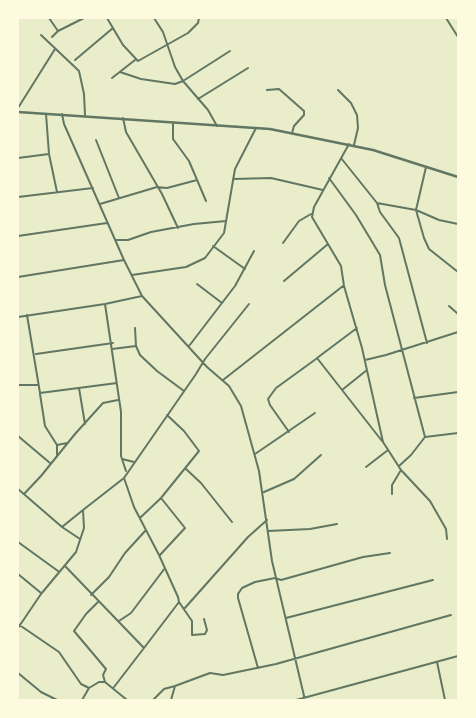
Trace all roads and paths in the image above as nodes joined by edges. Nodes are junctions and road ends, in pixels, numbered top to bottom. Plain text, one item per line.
1 (49, 18) edge
2 (84, 18) edge
3 (107, 18) edge
4 (154, 18) edge
5 (199, 18) edge
6 (446, 18) edge
7 (114, 28) junction
8 (458, 28) edge
9 (454, 30) junction
10 (58, 31) junction
11 (41, 35) dead end
12 (52, 37) dead end
13 (458, 37) edge
14 (166, 46) junction
15 (55, 49) junction
16 (230, 51) dead end
17 (75, 60) dead end
18 (135, 60) junction
19 (248, 68) dead end
20 (120, 72) junction
21 (112, 78) dead end
22 (183, 81) junction
23 (267, 90) dead end
24 (338, 90) dead end
25 (198, 99) junction
26 (18, 110) edge
27 (46, 114) junction
28 (62, 114) junction
29 (85, 115) junction
30 (122, 118) junction
31 (173, 124) junction
32 (218, 126) junction
33 (256, 128) junction
34 (292, 133) junction
35 (96, 140) dead end
36 (349, 144) junction
37 (354, 146) junction
38 (49, 154) junction
39 (18, 158) edge
40 (341, 158) junction
41 (426, 166) junction
42 (458, 177) edge
43 (233, 178) junction
44 (329, 178) junction
45 (197, 180) junction
46 (158, 187) junction
47 (92, 188) junction
48 (323, 190) junction
49 (57, 192) junction
50 (18, 197) edge
51 (119, 199) junction
52 (206, 201) dead end
53 (377, 203) junction
54 (100, 204) junction
55 (416, 210) junction
56 (311, 214) junction
57 (227, 221) junction
58 (107, 222) junction
59 (458, 224) edge
60 (178, 228) junction
61 (18, 236) edge
62 (116, 240) junction
63 (283, 243) dead end
64 (328, 244) junction
65 (213, 246) junction
66 (254, 251) dead end
67 (124, 260) junction
68 (245, 269) junction
69 (458, 272) edge
70 (132, 275) junction
71 (18, 277) edge
72 (284, 281) dead end
73 (196, 284) dead end
74 (344, 286) junction
75 (142, 296) junction
76 (222, 303) junction
77 (105, 304) junction
78 (249, 304) dead end
79 (449, 306) dead end
80 (458, 314) edge
81 (27, 315) junction
82 (18, 316) edge
83 (135, 328) dead end
84 (357, 328) junction
85 (458, 332) edge
86 (427, 343) junction
87 (113, 344) junction
88 (136, 346) junction
89 (189, 346) junction
90 (112, 349) junction
91 (402, 351) junction
92 (35, 354) junction
93 (317, 358) junction
94 (365, 360) junction
95 (204, 362) junction
96 (367, 370) junction
97 (223, 380) junction
98 (37, 381) junction
99 (117, 383) junction
100 (33, 384) junction
101 (18, 385) edge
102 (37, 385) junction
103 (79, 388) junction
104 (342, 390) junction
105 (185, 391) junction
106 (458, 392) edge
107 (40, 393) junction
108 (414, 398) junction
109 (118, 400) junction
110 (315, 412) dead end
111 (167, 415) junction
112 (84, 417) junction
113 (90, 418) junction
114 (85, 424) junction
115 (288, 432) junction
116 (458, 432) edge
117 (18, 436) edge
118 (425, 437) junction
119 (383, 442) junction
120 (67, 443) junction
121 (57, 445) junction
122 (388, 450) junction
123 (255, 454) junction
124 (57, 455) junction
125 (321, 455) dead end
126 (122, 460) junction
127 (134, 462) junction
128 (51, 463) junction
129 (399, 466) junction
130 (366, 467) dead end
131 (186, 469) junction
132 (401, 470) junction
133 (127, 473) junction
134 (124, 478) junction
135 (18, 489) edge
136 (264, 492) junction
137 (24, 494) junction
138 (392, 494) dead end
139 (161, 498) junction
140 (83, 510) junction
141 (140, 517) junction
142 (267, 520) junction
143 (232, 522) dead end
144 (337, 524) dead end
145 (62, 527) junction
146 (146, 530) junction
147 (268, 531) junction
148 (80, 539) junction
149 (447, 539) dead end
150 (18, 542) edge
151 (390, 553) dead end
152 (159, 555) junction
153 (65, 566) junction
154 (164, 568) junction
155 (54, 570) junction
156 (58, 572) junction
157 (18, 574) edge
158 (167, 574) junction
159 (159, 575) junction
160 (56, 576) junction
161 (276, 578) junction
162 (433, 580) dead end
163 (41, 594) junction
164 (91, 595) junction
165 (98, 602) junction
166 (178, 602) junction
167 (184, 609) junction
168 (451, 615) dead end
169 (286, 618) junction
170 (204, 619) dead end
171 (119, 621) junction
172 (18, 626) edge
173 (144, 648) junction
174 (458, 656) edge
175 (296, 658) junction
176 (437, 662) junction
177 (258, 668) junction
178 (18, 673) edge
179 (105, 682) junction
180 (175, 686) junction
181 (114, 687) junction
182 (89, 688) junction
183 (57, 700) edge
184 (82, 700) edge
185 (127, 700) edge
186 (153, 700) edge
187 (171, 700) edge
188 (296, 700) edge
189 (305, 700) edge
190 (446, 700) edge

1 - 10 street
2 - 10 street
3 - 7 street
4 - 14 street
5 - 14 street
6 - 9 street
7 - 17 street
7 - 18 street
8 - 9 street
9 - 13 street
10 - 12 street
11 - 15 street
14 - 18 street
14 - 22 street
15 - 26 street
15 - 29 street
16 - 22 street
18 - 20 street
19 - 25 street
20 - 21 street
20 - 22 street
22 - 25 street
23 - 34 street
24 - 37 street
25 - 32 street
26 - 27 street
27 - 28 street
27 - 38 street
28 - 29 street
28 - 47 street
29 - 30 street
30 - 31 street
30 - 46 street
31 - 32 street
31 - 45 street
32 - 33 street
33 - 34 street
33 - 43 street
34 - 36 street
35 - 51 street
36 - 37 street
36 - 40 street
37 - 41 street
38 - 39 street
38 - 49 street
40 - 44 street
40 - 53 street
41 - 42 street
41 - 55 street
43 - 48 street
43 - 57 street
44 - 48 street
44 - 91 street
45 - 46 street
45 - 52 street
46 - 51 street
46 - 60 street
47 - 49 street
47 - 54 street
48 - 56 street
49 - 50 street
51 - 54 street
53 - 55 street
53 - 86 street
54 - 58 street
55 - 59 street
55 - 69 street
56 - 63 street
56 - 64 street
57 - 60 street
57 - 65 street
58 - 61 street
58 - 62 street
60 - 62 street
62 - 67 street
64 - 72 street
64 - 74 street
65 - 68 street
65 - 70 street
66 - 68 street
67 - 70 street
67 - 71 street
68 - 76 street
70 - 75 street
73 - 76 street
74 - 84 street
74 - 97 street
75 - 77 street
75 - 89 street
76 - 89 street
77 - 81 street
77 - 87 street
78 - 95 street
79 - 80 street
81 - 82 street
81 - 92 street
83 - 88 street
84 - 93 street
84 - 94 street
85 - 86 street
86 - 91 street
87 - 90 street
87 - 92 street
88 - 90 street
88 - 105 street
89 - 95 street
90 - 99 street
91 - 94 street
91 - 108 street
92 - 98 street
93 - 104 street
93 - 115 street
94 - 96 street
95 - 97 street
95 - 105 street
96 - 104 street
96 - 119 street
97 - 123 street
98 - 100 street
98 - 102 street
99 - 103 street
99 - 109 street
100 - 101 street
100 - 102 street
102 - 107 street
103 - 107 street
103 - 112 street
104 - 119 street
105 - 111 street
106 - 108 street
107 - 121 street
108 - 118 street
109 - 113 street
109 - 126 street
110 - 115 street
111 - 127 street
111 - 131 street
112 - 113 street
112 - 114 street
113 - 114 street
114 - 120 street
115 - 123 street
116 - 118 street
117 - 128 street
118 - 129 street
119 - 122 street
120 - 121 street
120 - 124 street
121 - 124 street
122 - 129 street
122 - 130 street
123 - 136 street
124 - 128 street
125 - 136 street
126 - 127 street
126 - 133 street
127 - 133 street
128 - 137 street
129 - 132 street
131 - 139 street
131 - 143 street
132 - 138 street
132 - 149 street
133 - 134 street
134 - 140 street
134 - 141 street
135 - 137 street
136 - 142 street
137 - 145 street
139 - 141 street
139 - 152 street
140 - 145 street
140 - 148 street
141 - 146 street
142 - 147 street
142 - 167 street
144 - 147 street
145 - 148 street
146 - 152 street
146 - 164 street
147 - 161 street
148 - 153 street
150 - 155 street
151 - 161 street
152 - 154 street
153 - 156 street
153 - 164 street
154 - 158 street
154 - 159 street
155 - 156 street
155 - 160 street
156 - 160 street
157 - 163 street
158 - 159 street
158 - 166 street
159 - 171 street
160 - 163 street
161 - 169 street
161 - 177 street
162 - 169 street
163 - 172 street
164 - 165 street
165 - 171 street
165 - 179 street
166 - 167 street
166 - 173 street
167 - 170 street
168 - 175 street
169 - 175 street
171 - 173 street
172 - 182 street
173 - 181 street
174 - 176 street
175 - 177 street
175 - 189 street
176 - 189 street
176 - 190 street
177 - 180 street
178 - 183 street
179 - 181 street
179 - 182 street
180 - 186 street
180 - 187 street
181 - 185 street
182 - 184 street
188 - 189 street

